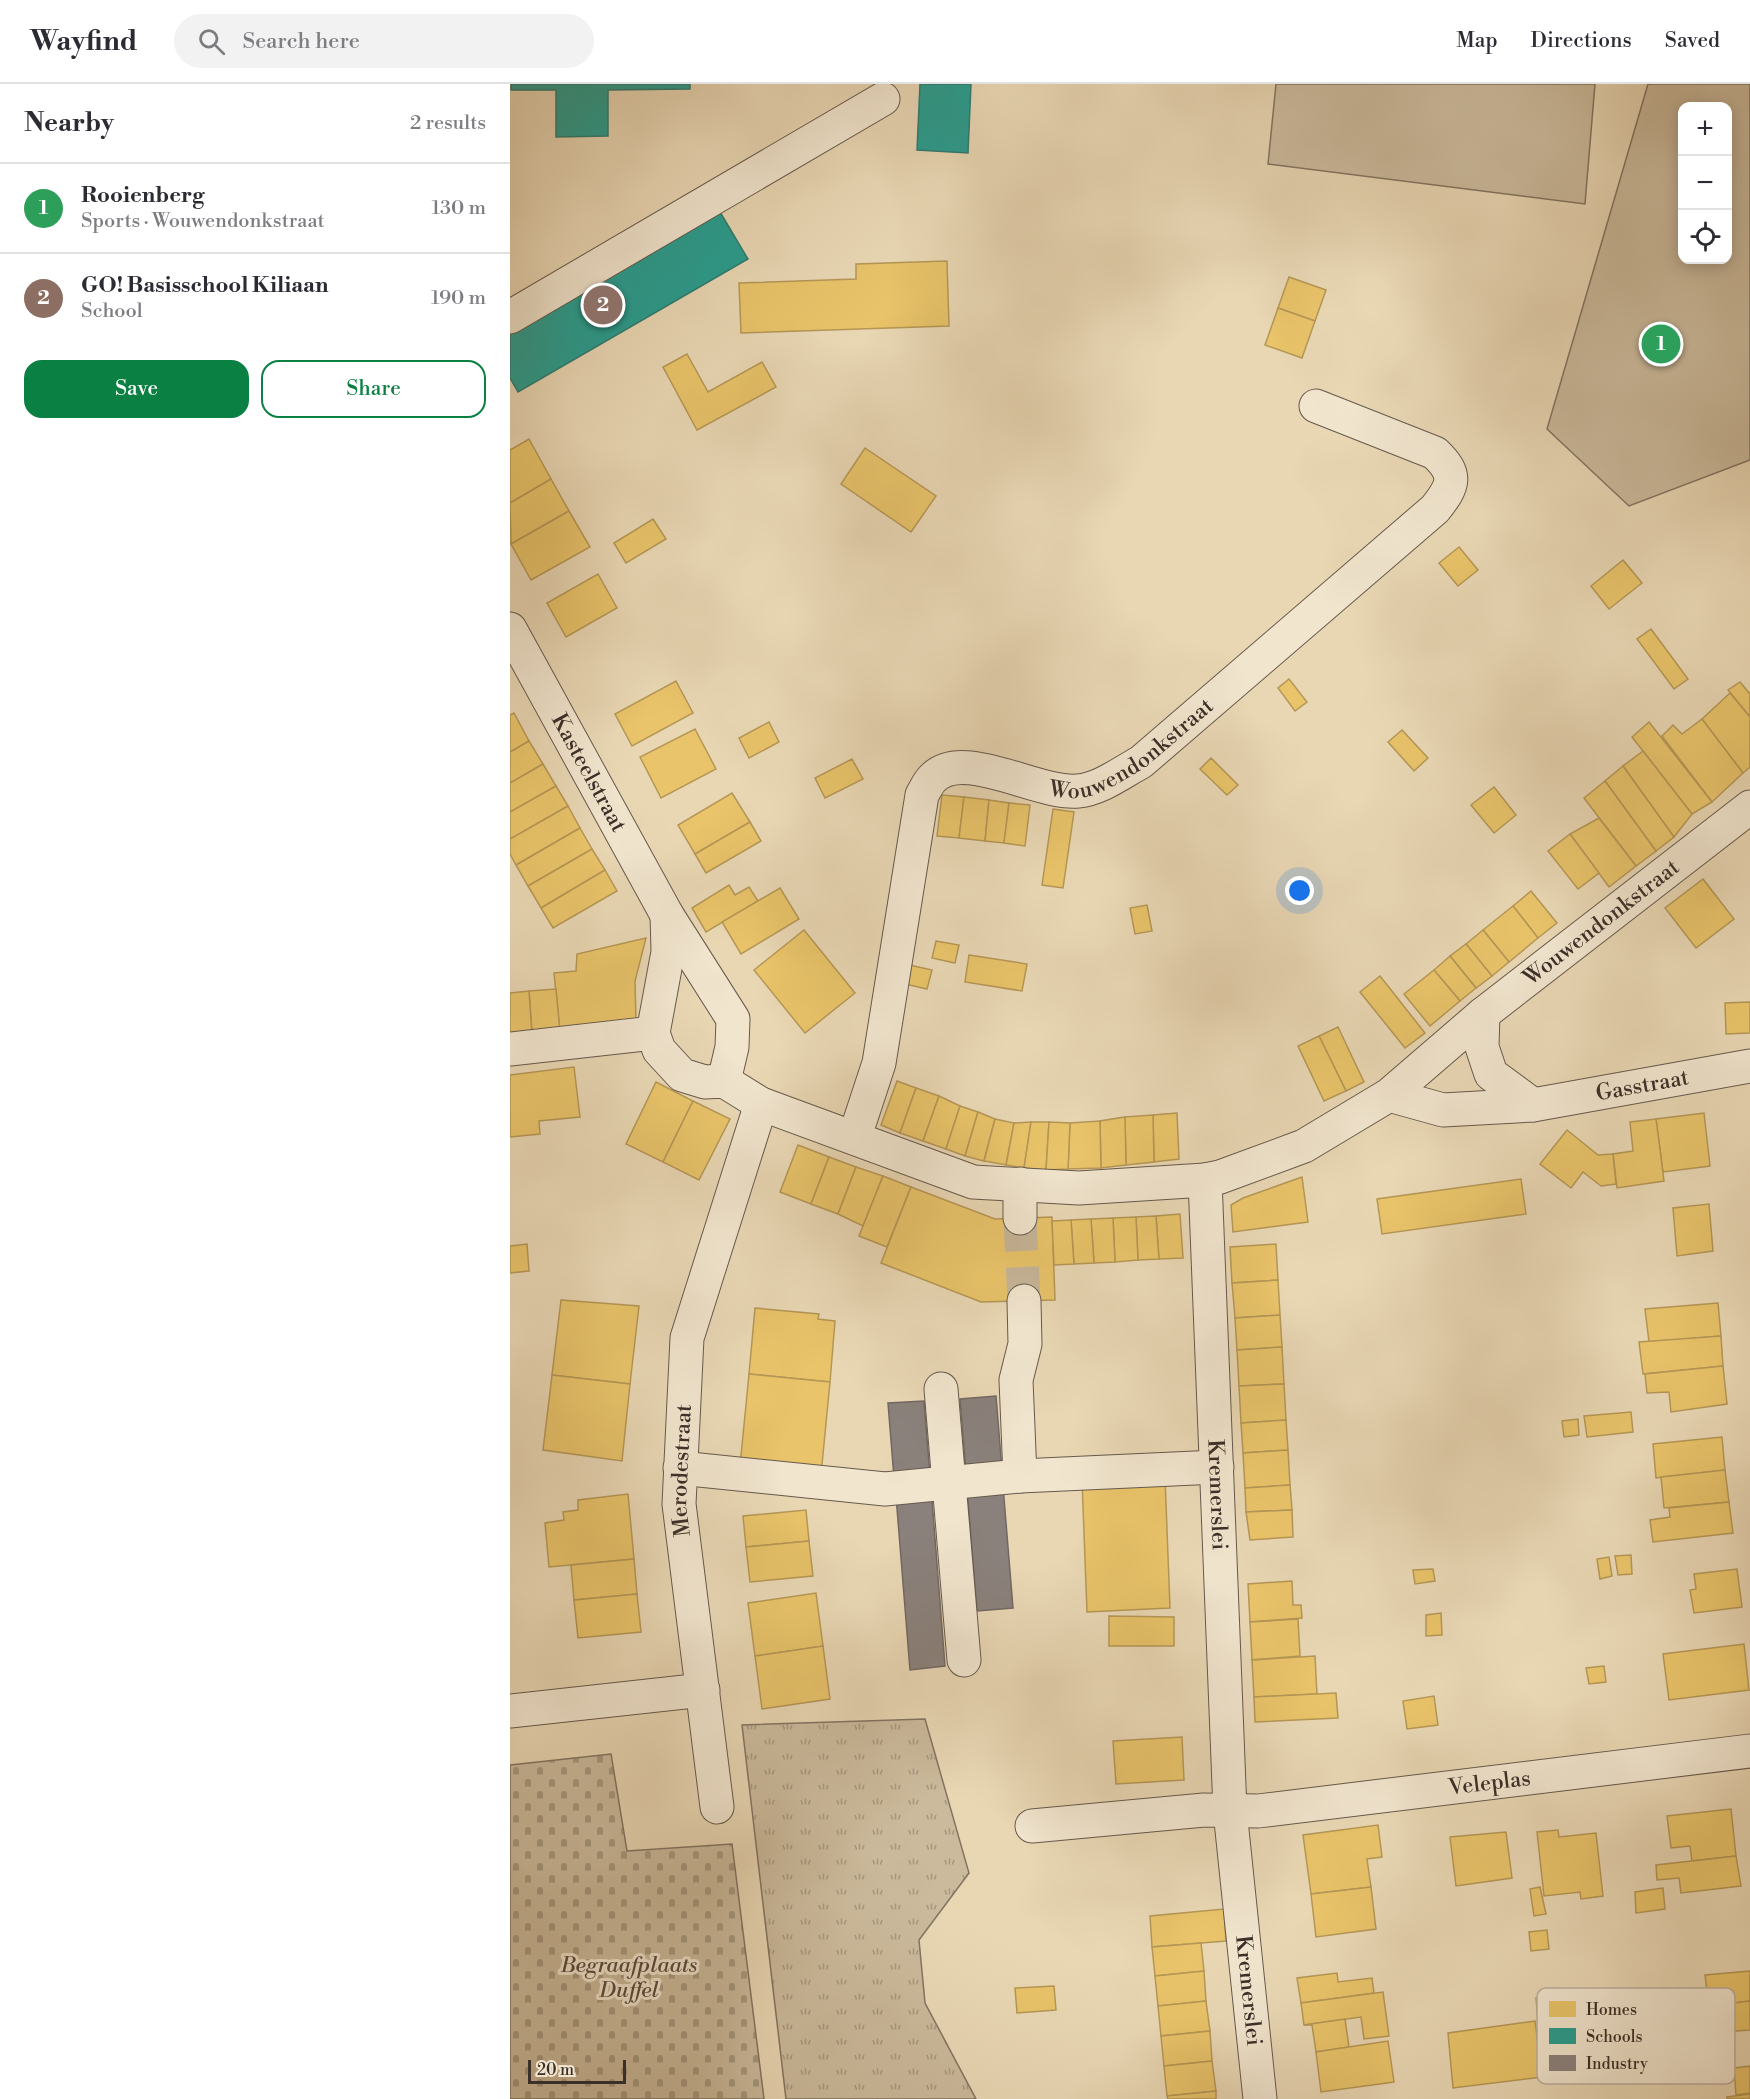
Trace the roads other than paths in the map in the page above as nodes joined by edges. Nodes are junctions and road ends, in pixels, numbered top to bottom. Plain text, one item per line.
1 (883, 99) dead end
2 (510, 317) edge
3 (1316, 406) dead end
4 (510, 629) edge
5 (1750, 807) edge
6 (667, 915) junction
7 (1483, 1014) junction
8 (653, 1033) junction
9 (510, 1048) edge
10 (1750, 1066) edge
11 (724, 1081) junction
12 (1389, 1095) junction
13 (761, 1104) junction
14 (1533, 1105) junction
15 (855, 1136) junction
16 (1205, 1180) junction
17 (1020, 1185) junction
18 (1020, 1218) tunnel mouth
19 (1024, 1300) tunnel mouth
20 (941, 1389) dead end
21 (1217, 1467) junction
22 (680, 1468) junction
23 (1020, 1476) junction
24 (949, 1483) junction
25 (964, 1660) dead end
26 (703, 1690) junction
27 (510, 1711) edge
28 (1750, 1751) edge
29 (717, 1807) dead end
30 (1230, 1811) junction
31 (1032, 1826) dead end
32 (1260, 2099) edge

1 - 2 street
3 - 15 street, Wouwendonkstraat
4 - 6 street, Kasteelstraat
5 - 7 street, Wouwendonkstraat
6 - 8 street, Kasteelstraat
6 - 11 street, Kasteelstraat
7 - 12 street, Wouwendonkstraat
7 - 14 street
8 - 9 street
8 - 11 street, Wouwendonkstraat
10 - 14 street, Gasstraat
11 - 13 street, Wouwendonkstraat
12 - 14 street, Gasstraat
12 - 16 street, Wouwendonkstraat
13 - 15 street, Wouwendonkstraat
13 - 22 street, Merodestraat
15 - 17 street, Wouwendonkstraat
16 - 17 street, Wouwendonkstraat
16 - 21 street, Kremerslei
17 - 18 street
19 - 23 street
20 - 24 street
21 - 23 street
21 - 30 street, Kremerslei
22 - 24 street
22 - 26 street, Merodestraat
23 - 24 street
24 - 25 street
26 - 27 street
26 - 29 street, Merodestraat
28 - 30 street, Veleplas
30 - 31 street
30 - 32 street, Kremerslei

